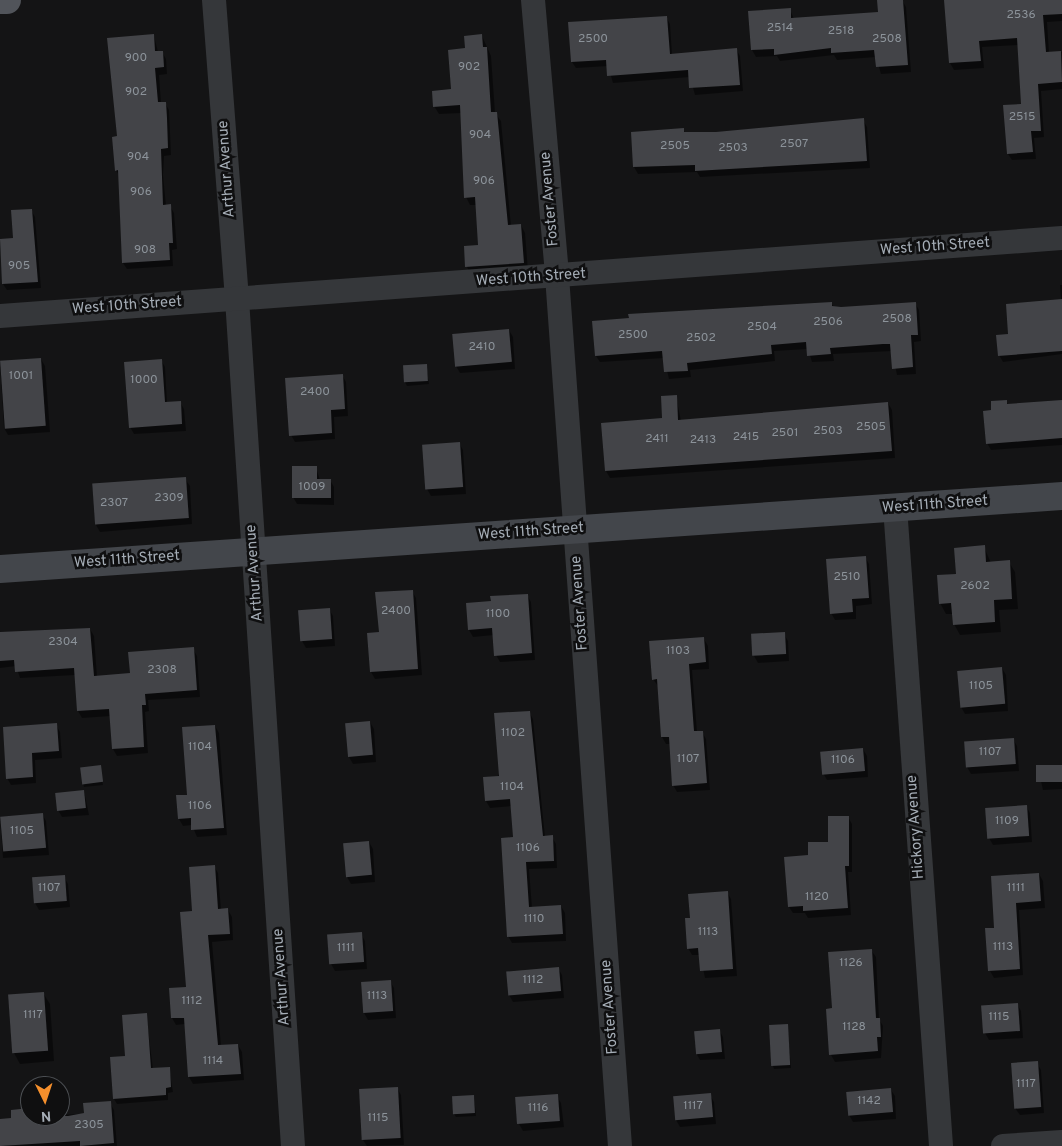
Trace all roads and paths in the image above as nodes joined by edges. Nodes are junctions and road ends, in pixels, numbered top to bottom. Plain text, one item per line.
1 (0, 0) edge
2 (7, 0) edge
3 (214, 0) edge
4 (533, 0) edge
5 (1062, 238) edge
6 (557, 276) junction
7 (237, 298) junction
8 (0, 316) edge
9 (1062, 496) edge
10 (895, 507) junction
11 (575, 529) junction
12 (254, 551) junction
13 (0, 569) edge
14 (1062, 1142) edge
15 (293, 1146) edge
16 (620, 1146) edge
17 (941, 1146) edge
18 (1003, 1146) edge

1 - 2 main road
3 - 7 street, Arthur Avenue
4 - 6 street, Foster Avenue
5 - 6 street, West 10th Street
6 - 7 street, West 10th Street
6 - 11 street, Foster Avenue
7 - 8 street, West 10th Street
7 - 12 street, Arthur Avenue
9 - 10 main road, West 11th Street
10 - 11 main road, West 11th Street
10 - 17 street, Hickory Avenue
11 - 12 main road, West 11th Street
11 - 16 street, Foster Avenue
12 - 13 main road, West 11th Street
12 - 15 street, Arthur Avenue
14 - 18 street

